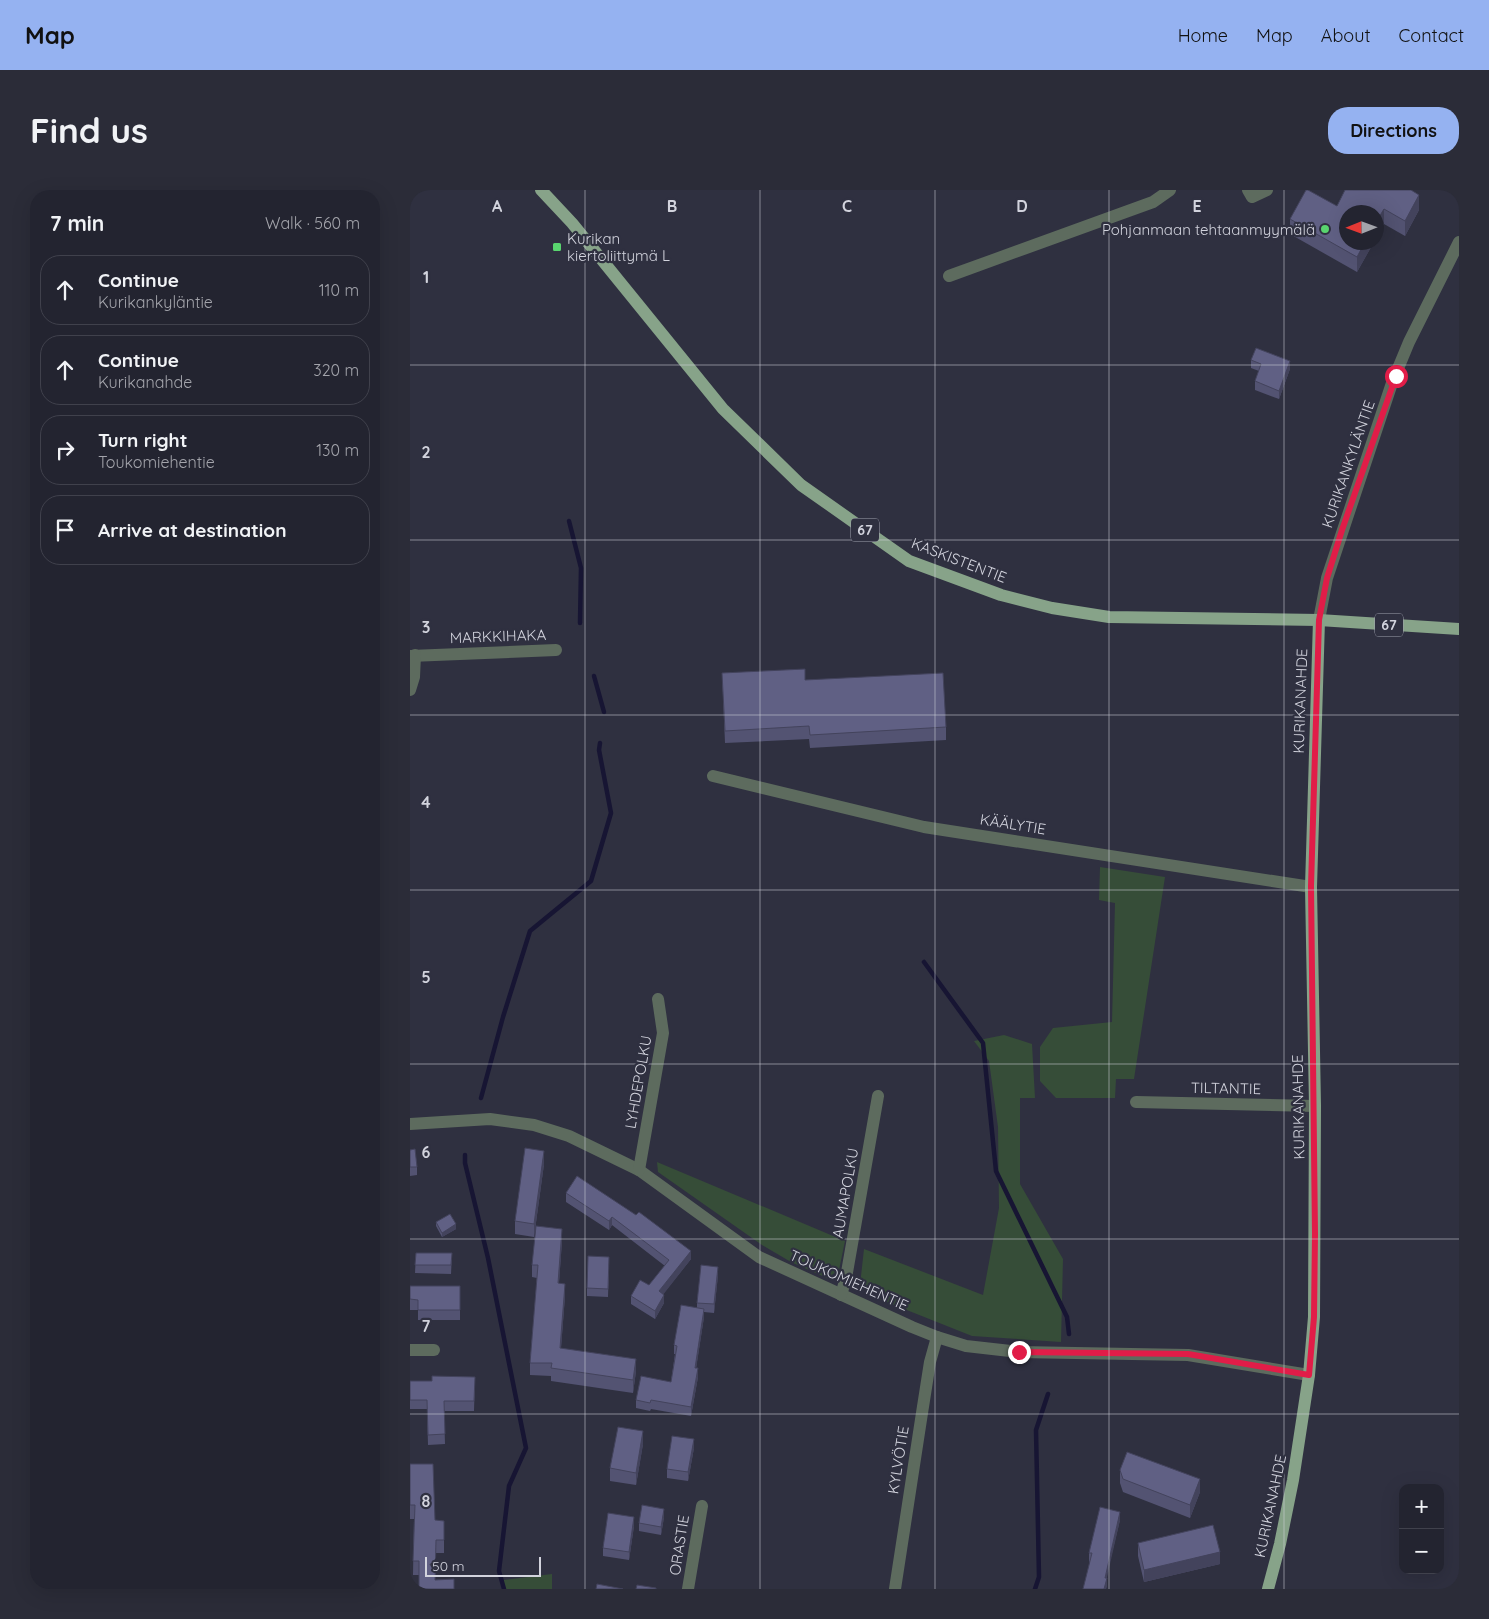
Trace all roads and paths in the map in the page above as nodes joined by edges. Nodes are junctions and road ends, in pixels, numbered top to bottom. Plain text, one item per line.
1 (541, 190) edge
2 (1170, 190) edge
3 (1267, 190) edge
4 (1250, 193) edge
5 (1459, 242) edge
6 (949, 276) dead end
7 (1319, 620) junction
8 (1459, 629) edge
9 (556, 650) dead end
10 (413, 656) edge
11 (410, 690) edge
12 (713, 776) dead end
13 (1311, 886) junction
14 (658, 999) dead end
15 (878, 1096) dead end
16 (1136, 1102) dead end
17 (1315, 1106) junction
18 (410, 1124) edge
19 (639, 1170) junction
20 (841, 1295) junction
21 (937, 1337) junction
22 (410, 1350) edge
23 (434, 1350) dead end
24 (1309, 1375) junction
25 (702, 1506) dead end
26 (688, 1589) edge
27 (895, 1589) edge
28 (1268, 1589) edge

1 - 7 main road, KASKISTENTIE / 67
2 - 6 street
3 - 4 street
5 - 7 street, KURIKANKYLÄNTIE
7 - 8 main road, KASKISTENTIE / 67
7 - 13 main road, KURIKANAHDE
9 - 10 street, MARKKIHAKA
10 - 11 street
12 - 13 street, KÄÄLYTIE
13 - 17 main road, KURIKANAHDE
14 - 19 street, LYHDEPOLKU
15 - 20 street, AUMAPOLKU
16 - 17 street, TILTANTIE
17 - 24 main road, KURIKANAHDE
18 - 19 street, TOUKOMIEHENTIE
19 - 20 street, TOUKOMIEHENTIE
20 - 21 street, TOUKOMIEHENTIE
21 - 24 street, TOUKOMIEHENTIE
21 - 27 street, KYLVÖTIE
22 - 23 street
24 - 28 main road, KURIKANAHDE
25 - 26 street, ORASTIE

